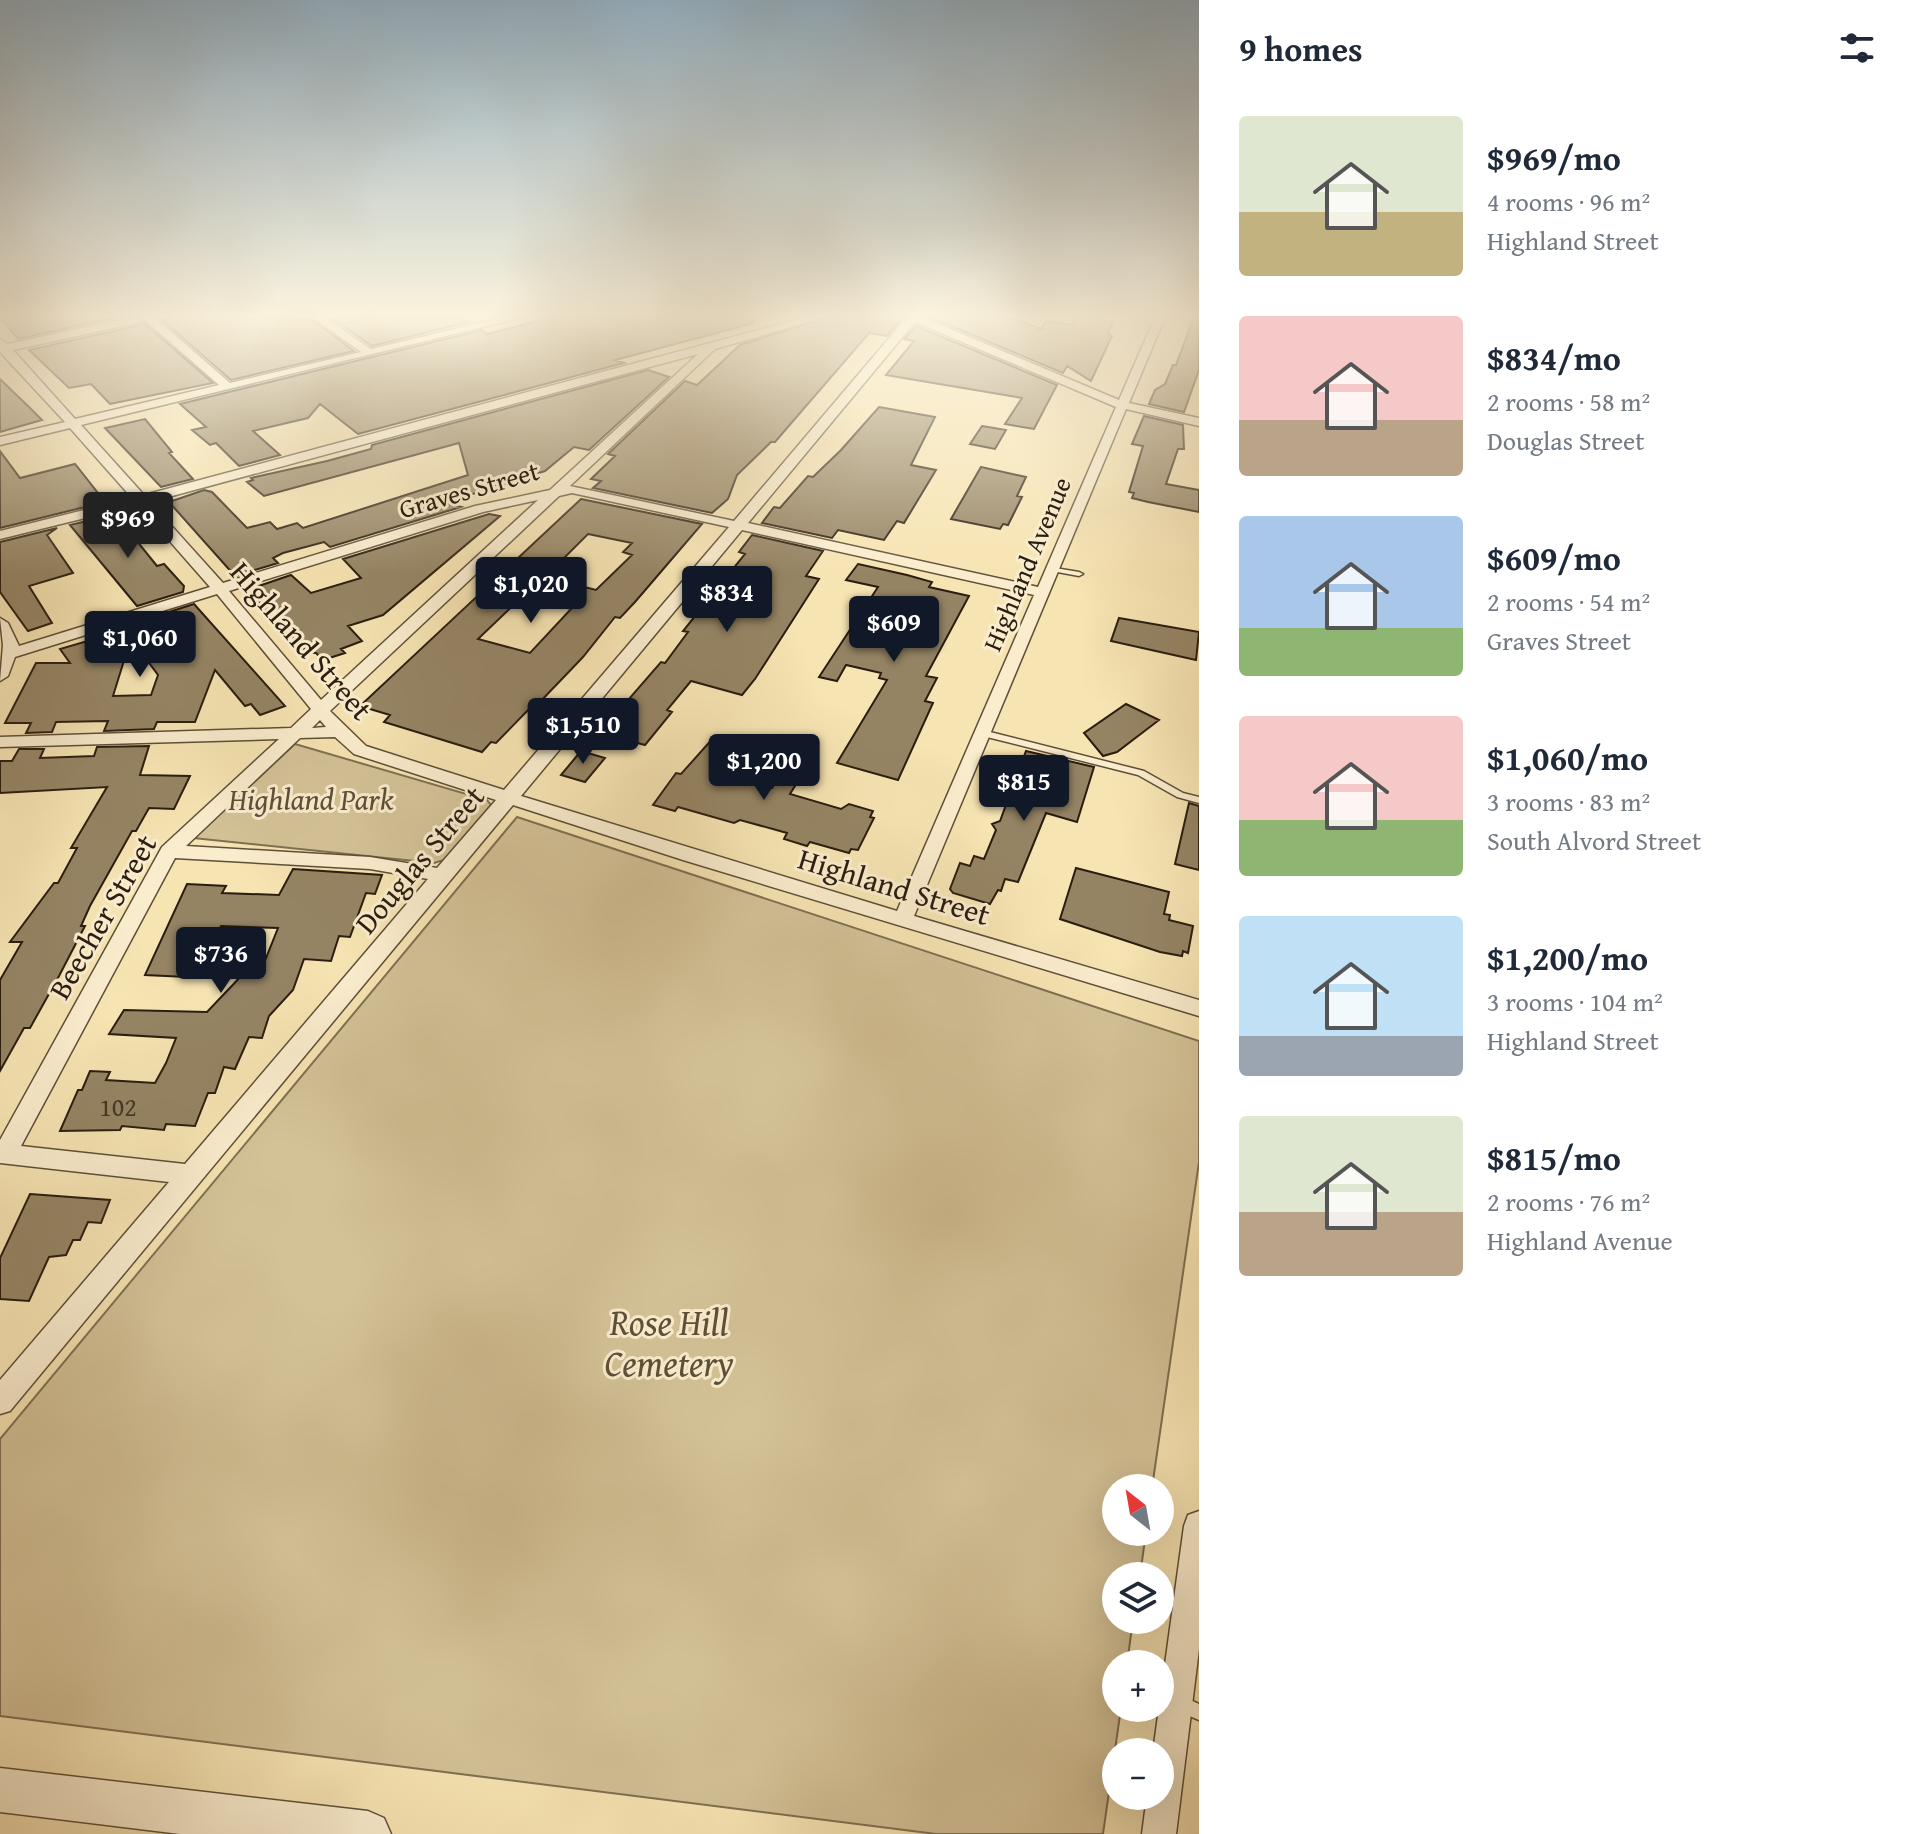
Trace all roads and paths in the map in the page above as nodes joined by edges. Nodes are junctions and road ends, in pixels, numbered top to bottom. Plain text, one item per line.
1 (52, 403) edge
2 (162, 403) edge
3 (504, 403) edge
4 (651, 403) edge
5 (840, 403) edge
6 (1116, 403) edge
7 (1122, 405) junction
8 (1199, 422) edge
9 (71, 424) junction
10 (0, 441) edge
11 (556, 490) junction
12 (141, 500) junction
13 (737, 526) junction
14 (0, 535) edge
15 (1052, 569) junction
16 (1079, 574) dead end
17 (221, 590) junction
18 (1042, 592) junction
19 (0, 623) edge
20 (11, 653) junction
21 (0, 676) edge
22 (321, 709) junction
23 (339, 732) junction
24 (982, 733) junction
25 (295, 734) junction
26 (0, 742) edge
27 (510, 799) junction
28 (1199, 800) edge
29 (169, 851) junction
30 (443, 878) junction
31 (903, 919) junction
32 (1199, 1008) edge
33 (3, 1153) edge
34 (193, 1175) junction
35 (0, 1401) edge
36 (1199, 1526) edge
37 (1188, 1707) edge
38 (0, 1790) edge
39 (368, 1834) edge
40 (1159, 1834) edge

1 - 9 street, Highland Street
2 - 9 street
3 - 12 street
4 - 11 street, Beecher Street
5 - 13 street, Douglas Street
6 - 7 street
7 - 8 street
7 - 15 street, Highland Avenue
9 - 10 street
9 - 12 street, Highland Street
11 - 13 street, Graves Street
11 - 17 street, Graves Street
11 - 22 street, Beecher Street
12 - 14 street
12 - 17 street, Highland Street
13 - 18 street, Graves Street
13 - 27 street, Douglas Street
15 - 16 lane
15 - 18 street, Highland Avenue
17 - 20 street, Graves Street
17 - 22 street, Highland Street
18 - 24 street, Highland Avenue
19 - 20 street
20 - 21 street
22 - 23 street, Highland Street
22 - 25 street, Beecher Street
23 - 25 street
23 - 27 street, Highland Street
24 - 28 lane
24 - 31 street, Highland Avenue
25 - 26 street
25 - 29 street, Beecher Street
27 - 30 street, Douglas Street
27 - 31 street, Highland Street
29 - 30 street
29 - 33 street, Beecher Street
30 - 34 street, Douglas Street
31 - 32 street, Highland Street
33 - 34 street
34 - 35 street, Douglas Street
36 - 37 street
37 - 40 street
38 - 39 street

